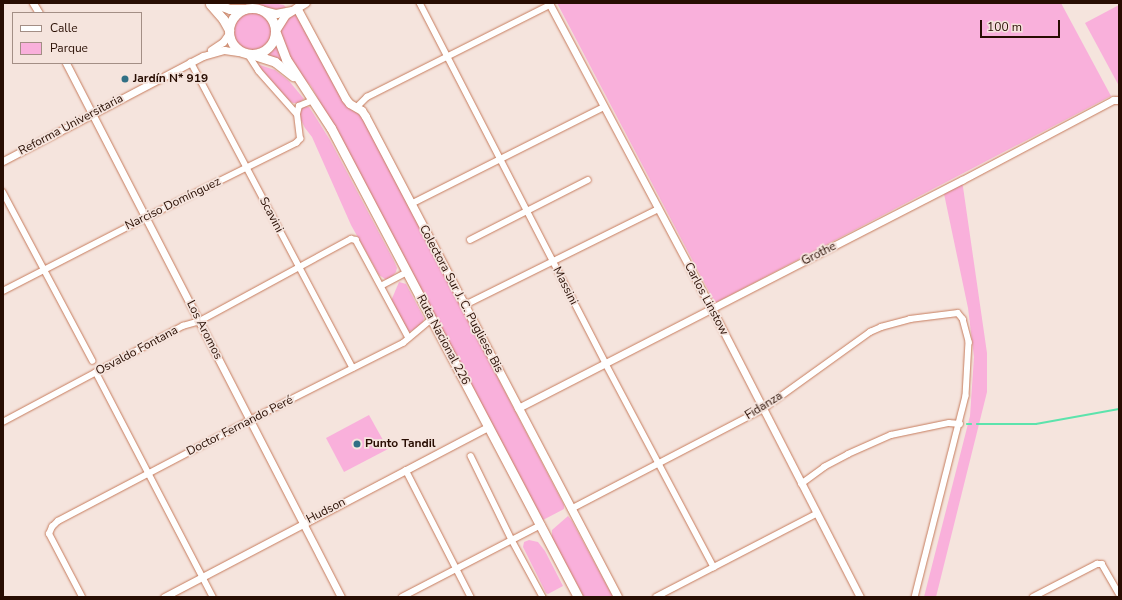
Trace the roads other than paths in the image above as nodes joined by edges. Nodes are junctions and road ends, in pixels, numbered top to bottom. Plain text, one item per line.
1 (33, 3) edge
2 (208, 3) edge
3 (214, 3) edge
4 (306, 3) edge
5 (420, 3) edge
6 (550, 4) edge
7 (248, 9) junction
8 (295, 9) junction
9 (261, 10) junction
10 (38, 12) edge
11 (229, 32) junction
12 (276, 32) junction
13 (248, 54) junction
14 (202, 56) junction
15 (449, 57) junction
16 (191, 62) junction
17 (67, 64) edge
18 (303, 85) junction
19 (313, 100) junction
20 (1119, 100) edge
21 (357, 107) junction
22 (604, 107) junction
23 (93, 113) junction
24 (297, 114) junction
25 (500, 160) junction
26 (3, 161) edge
27 (246, 168) junction
28 (588, 180) dead end
29 (3, 192) edge
30 (411, 204) junction
31 (658, 209) junction
32 (527, 212) junction
33 (145, 218) junction
34 (470, 240) dead end
35 (553, 262) junction
36 (300, 268) junction
37 (44, 269) junction
38 (407, 272) junction
39 (381, 286) junction
40 (3, 291) edge
41 (464, 305) junction
42 (712, 309) junction
43 (432, 319) junction
44 (200, 321) junction
45 (409, 338) junction
46 (93, 361) dead end
47 (606, 364) junction
48 (353, 368) junction
49 (96, 372) junction
50 (518, 408) junction
51 (762, 408) junction
52 (250, 420) junction
53 (3, 422) edge
54 (960, 424) junction
55 (488, 427) junction
56 (471, 456) dead end
57 (659, 463) junction
58 (406, 470) junction
59 (149, 474) junction
60 (800, 484) junction
61 (571, 509) junction
62 (816, 514) junction
63 (303, 523) junction
64 (541, 525) junction
65 (512, 540) junction
66 (714, 567) junction
67 (456, 569) junction
68 (203, 577) junction
69 (1119, 594) edge
70 (82, 597) edge
71 (164, 597) edge
72 (213, 597) edge
73 (341, 597) edge
74 (402, 597) edge
75 (471, 597) edge
76 (543, 597) edge
77 (578, 597) edge
78 (618, 597) edge
79 (656, 597) edge
80 (860, 597) edge
81 (915, 597) edge
82 (1033, 597) edge

1 - 10 street
2 - 11 highway, Ruta Nacional 226
3 - 7 highway
4 - 8 main road
5 - 15 street, Massini
6 - 15 street
6 - 22 street, Carlos Linstow
7 - 9 highway
7 - 11 highway
8 - 9 main road
8 - 12 main road
8 - 21 main road, Colectora Sur J. C. Pugliese Bis
9 - 12 highway, Ruta Nacional 226
11 - 13 highway, Ruta Nacional 226
11 - 14 street, Reforma Universitaria
12 - 13 highway
12 - 18 highway, Ruta Nacional 226
13 - 14 street, Reforma Universitaria
13 - 18 highway, Ruta Nacional 226
13 - 24 street
14 - 16 street, Reforma Universitaria
15 - 21 street
15 - 25 street, Massini
16 - 23 street, Reforma Universitaria
16 - 27 street, Scavini
17 - 23 street, Los Aromos
18 - 19 highway, Ruta Nacional 226
19 - 24 street
19 - 38 highway, Ruta Nacional 226
20 - 42 street, Grothe
21 - 30 main road, Colectora Sur J. C. Pugliese Bis
22 - 25 street
22 - 31 street, Carlos Linstow
23 - 26 street, Reforma Universitaria
23 - 33 street, Los Aromos
24 - 27 street, Narciso Domínguez
25 - 30 street
25 - 32 street, Massini
27 - 33 street, Narciso Domínguez
27 - 36 street, Scavini
28 - 32 street
29 - 37 street
30 - 41 main road, Colectora Sur J. C. Pugliese Bis
31 - 35 street
31 - 42 street, Carlos Linstow
32 - 34 street
32 - 35 street, Massini
33 - 37 street, Narciso Domínguez
33 - 44 street, Los Aromos
35 - 41 street
35 - 47 street, Massini
36 - 39 street, Osvaldo Fontana
36 - 44 street, Osvaldo Fontana
36 - 48 street, Scavini
37 - 40 street, Narciso Domínguez
37 - 46 street
38 - 39 street
38 - 43 highway, Ruta Nacional 226
39 - 45 street
41 - 50 main road, Colectora Sur J. C. Pugliese Bis
42 - 47 street, Grothe
42 - 51 street, Carlos Linstow
43 - 45 street, Doctor Fernando Peré
43 - 55 highway, Ruta Nacional 226
44 - 49 street, Osvaldo Fontana
44 - 52 street, Los Aromos
45 - 48 street, Doctor Fernando Peré
47 - 50 street, Grothe
47 - 57 street, Massini
48 - 52 street, Doctor Fernando Peré
49 - 53 street, Osvaldo Fontana
49 - 59 street
50 - 61 main road, Colectora Sur J. C. Pugliese Bis
51 - 54 street, Fidanza
51 - 57 street, Fidanza
51 - 60 street, Carlos Linstow
52 - 59 street, Doctor Fernando Peré
52 - 63 street, Los Aromos
54 - 60 street
54 - 81 street
55 - 58 street, Hudson
55 - 64 highway, Ruta Nacional 226
56 - 65 street
57 - 61 street, Fidanza
57 - 66 street, Massini
58 - 63 street, Hudson
58 - 67 street
59 - 68 street
59 - 70 street, Doctor Fernando Peré
60 - 62 street, Carlos Linstow
61 - 78 main road, Colectora Sur J. C. Pugliese Bis
62 - 66 street
62 - 80 street, Carlos Linstow
63 - 68 street, Hudson
63 - 73 street, Los Aromos
64 - 65 street
64 - 77 highway, Ruta Nacional 226
65 - 67 street
65 - 76 street
66 - 79 street
67 - 74 street
67 - 75 street
68 - 71 street, Hudson
68 - 72 street
69 - 82 street

